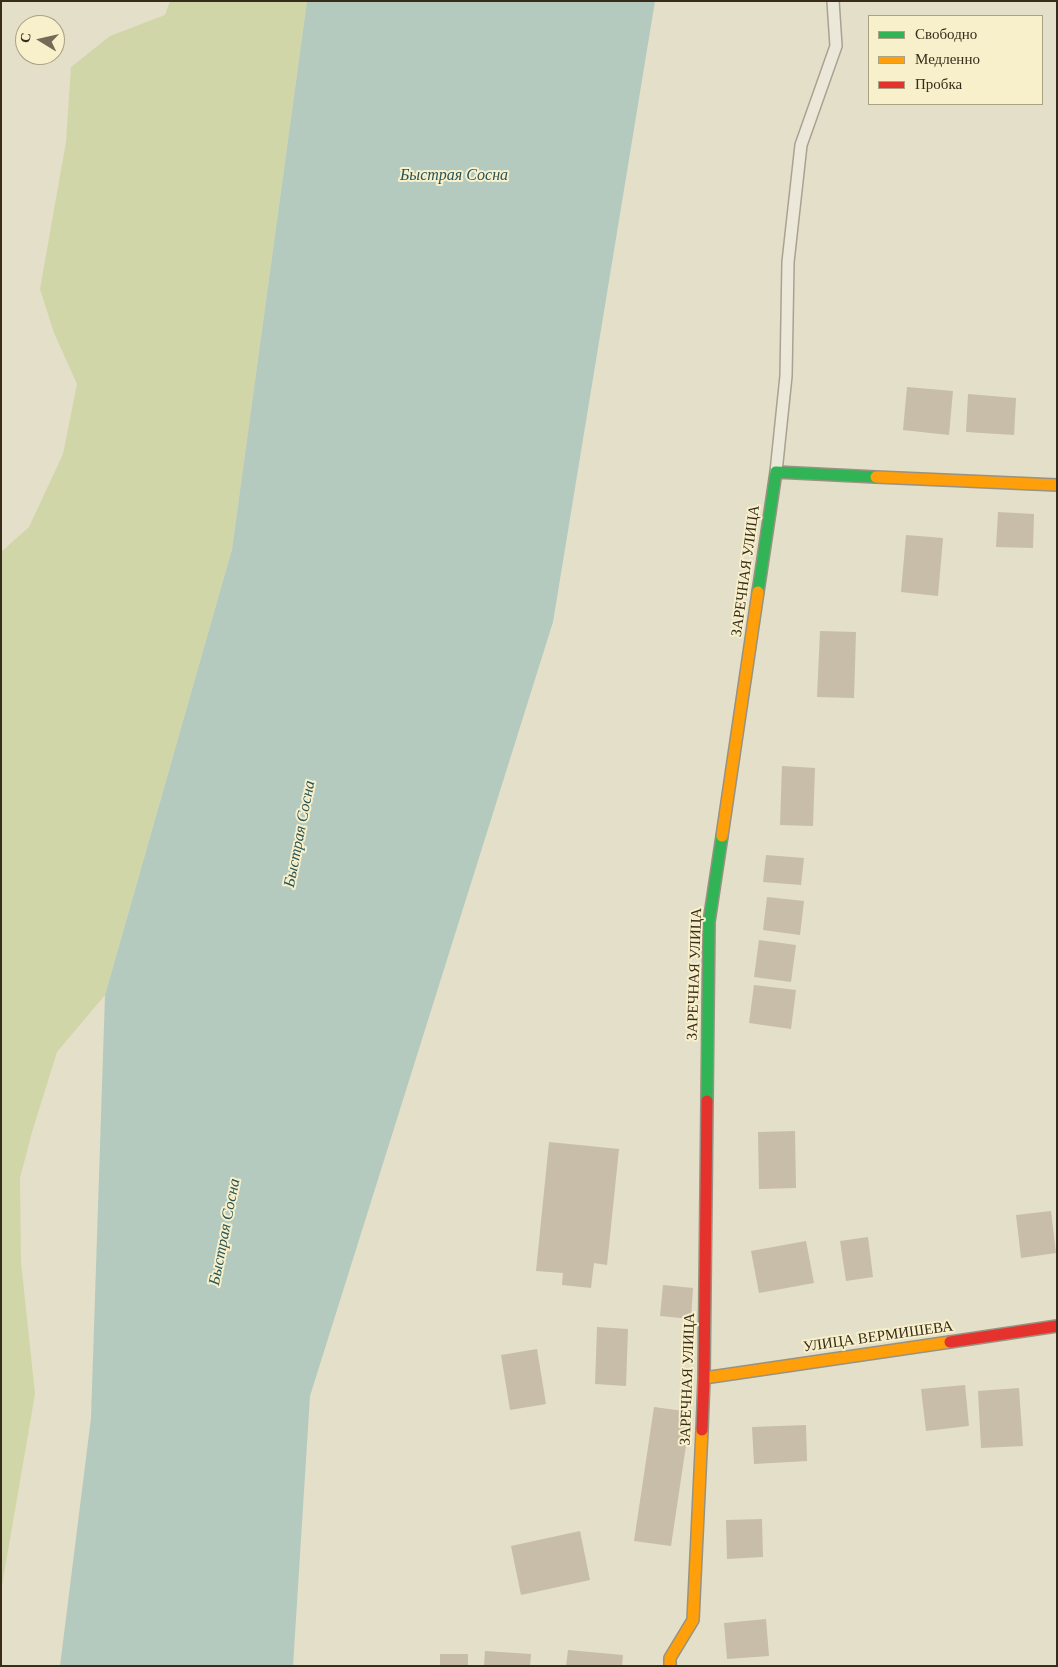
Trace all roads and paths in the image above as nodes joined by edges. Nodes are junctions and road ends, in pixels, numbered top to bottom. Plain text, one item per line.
1 (833, 1) edge
2 (776, 472) junction
3 (1057, 485) edge
4 (1057, 1326) edge
5 (704, 1378) junction
6 (670, 1666) edge

1 - 2 lane
2 - 3 street
2 - 5 street, ЗАРЕЧНАЯ УЛИЦА
4 - 5 street, УЛИЦА ВЕРМИШЕВА
5 - 6 street, ЗАРЕЧНАЯ УЛИЦА

